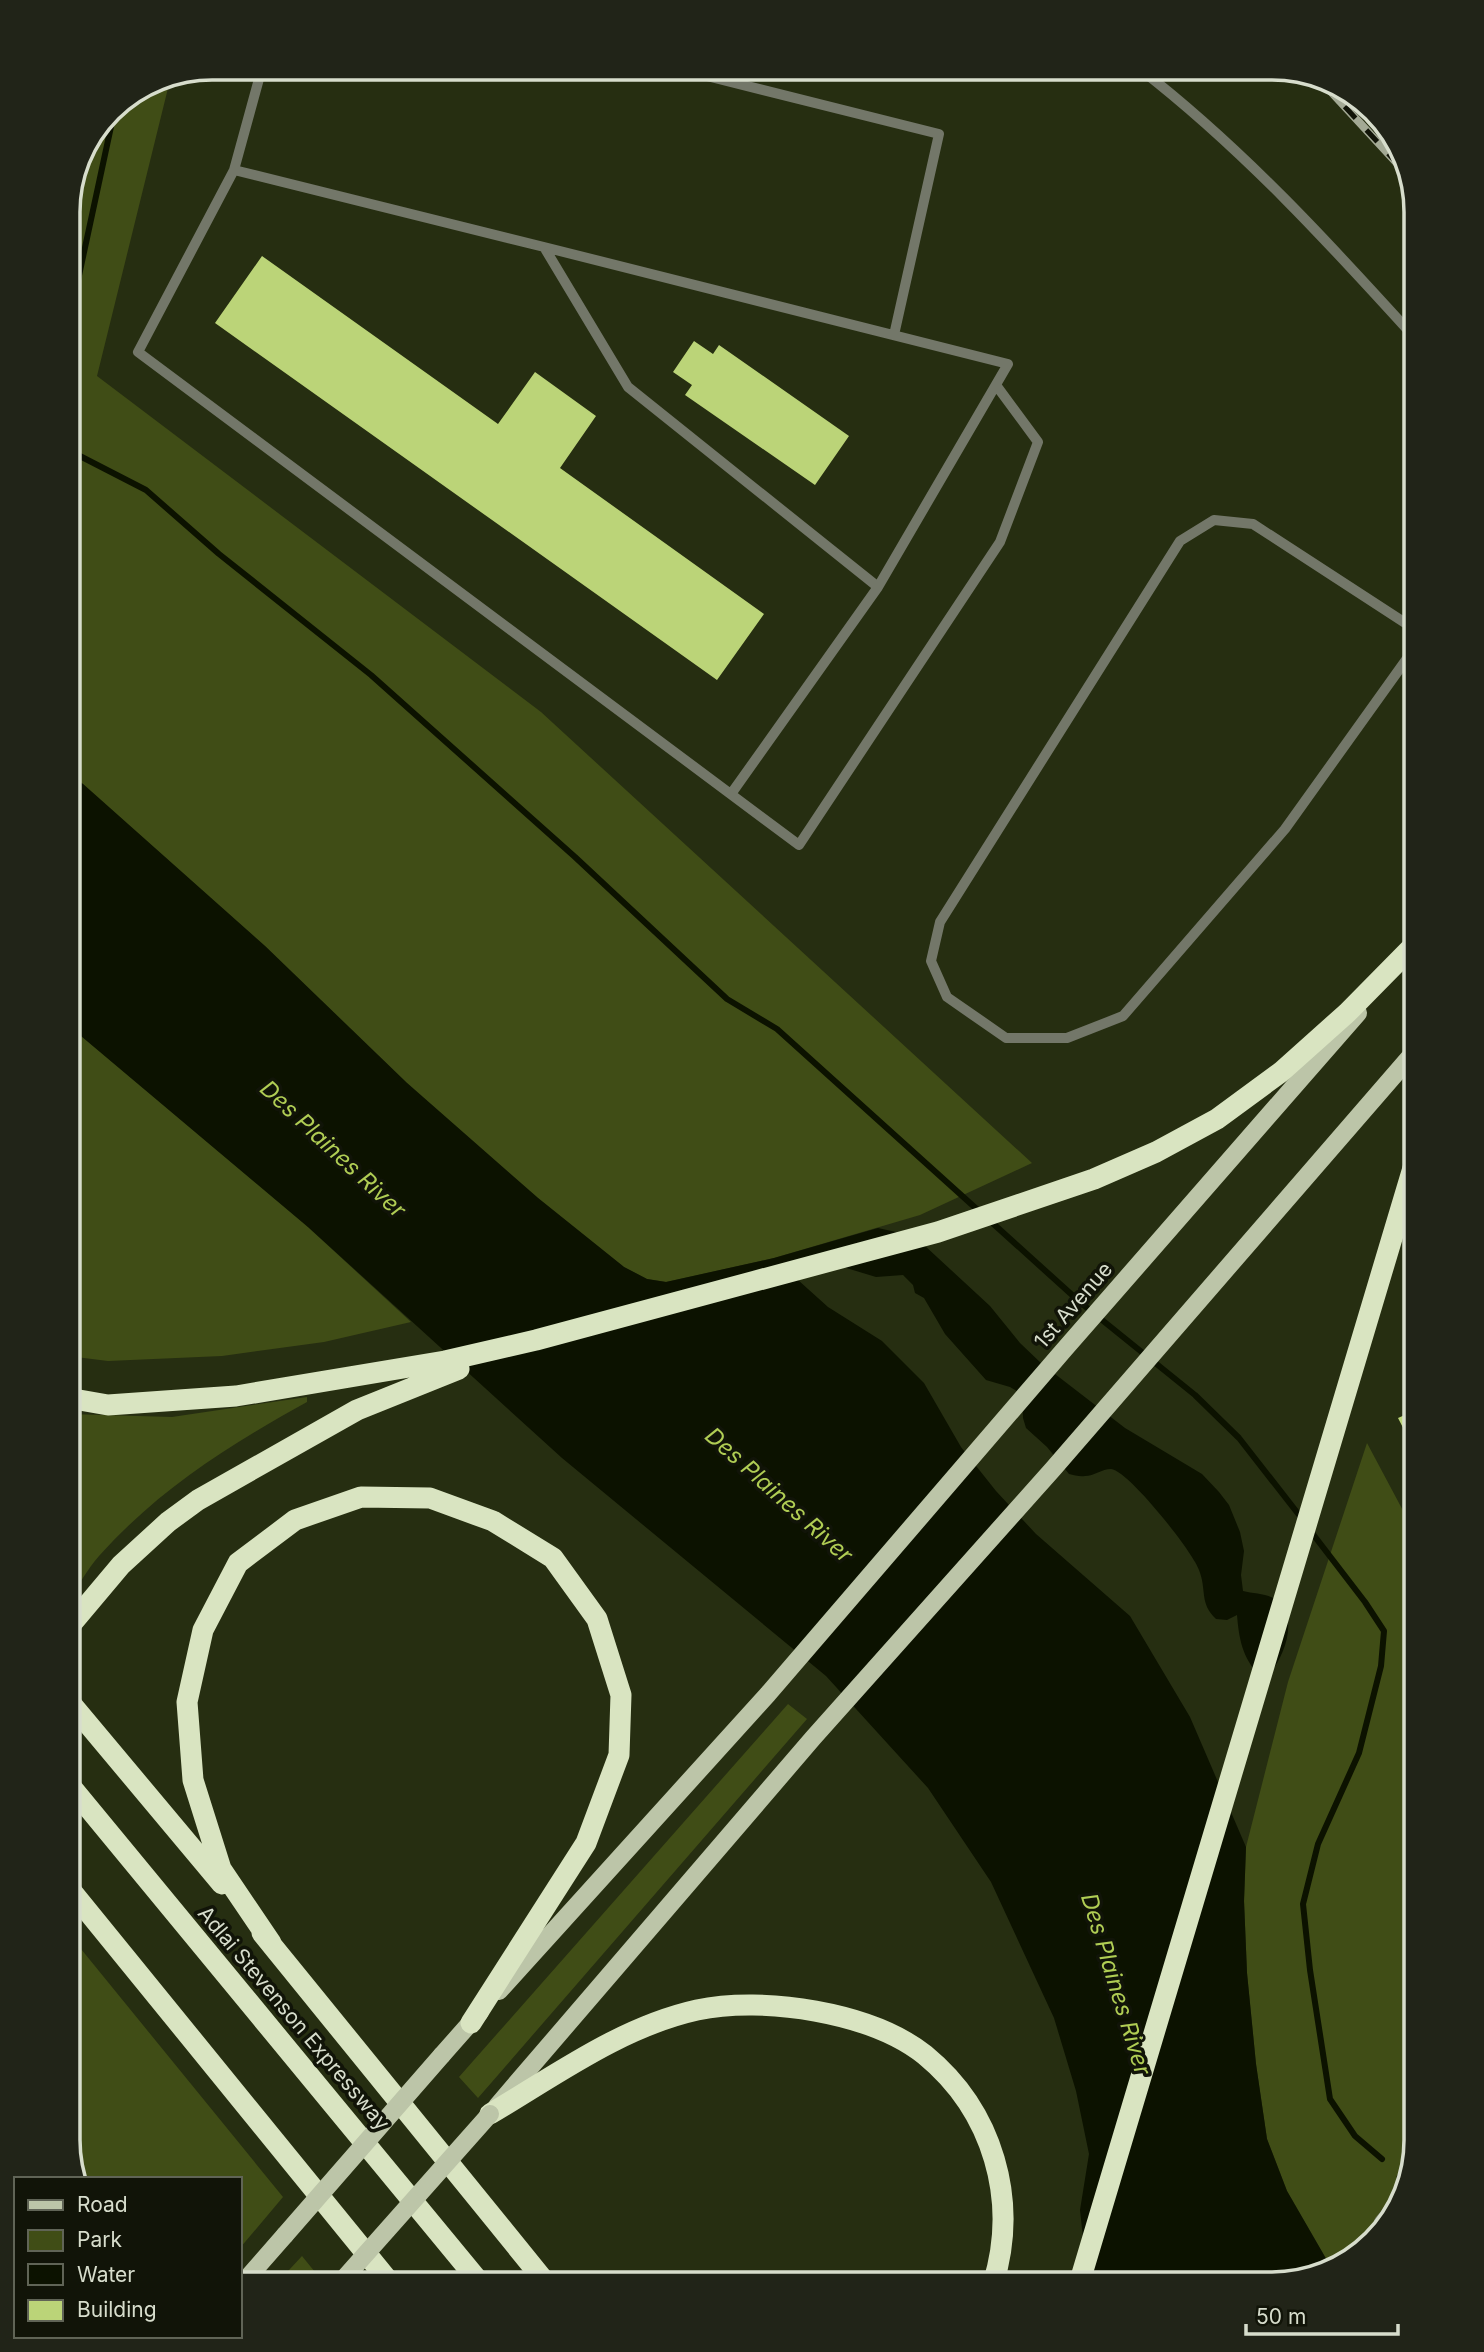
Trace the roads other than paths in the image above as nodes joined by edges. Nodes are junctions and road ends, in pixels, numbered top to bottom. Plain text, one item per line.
1 (258, 81) edge
2 (727, 81) edge
3 (1155, 81) edge
4 (234, 170) junction
5 (544, 247) junction
6 (1404, 326) edge
7 (894, 335) junction
8 (996, 385) junction
9 (878, 587) junction
10 (1404, 621) edge
11 (1404, 663) edge
12 (731, 794) junction
13 (1404, 957) edge
14 (1404, 959) edge
15 (1404, 1065) edge
16 (1404, 1198) edge
17 (536, 1340) junction
18 (80, 1400) edge
19 (80, 1613) edge
20 (80, 1715) edge
21 (80, 1798) edge
22 (80, 1902) edge
23 (271, 1943) junction
24 (471, 2023) junction
25 (490, 2114) junction
26 (520, 2249) junction
27 (253, 2271) edge
28 (351, 2271) edge
29 (381, 2271) edge
30 (470, 2271) edge
31 (538, 2271) edge
32 (546, 2271) edge
33 (997, 2272) edge
34 (1083, 2272) edge

1 - 4 lane
2 - 7 lane
3 - 6 lane
4 - 5 lane
4 - 12 lane
5 - 7 lane
5 - 9 lane
7 - 8 lane
8 - 9 lane
8 - 12 lane
9 - 12 lane
10 - 11 lane
13 - 17 highway
14 - 24 main road, 1st Avenue
15 - 25 main road
16 - 34 highway
17 - 18 highway
17 - 19 highway
20 - 23 highway
21 - 30 highway, Adlai Stevenson Expressway
22 - 29 highway
23 - 24 highway
23 - 26 highway
24 - 27 main road, 1st Avenue, bridge
25 - 28 main road, bridge
25 - 33 highway
26 - 31 highway
26 - 32 highway

